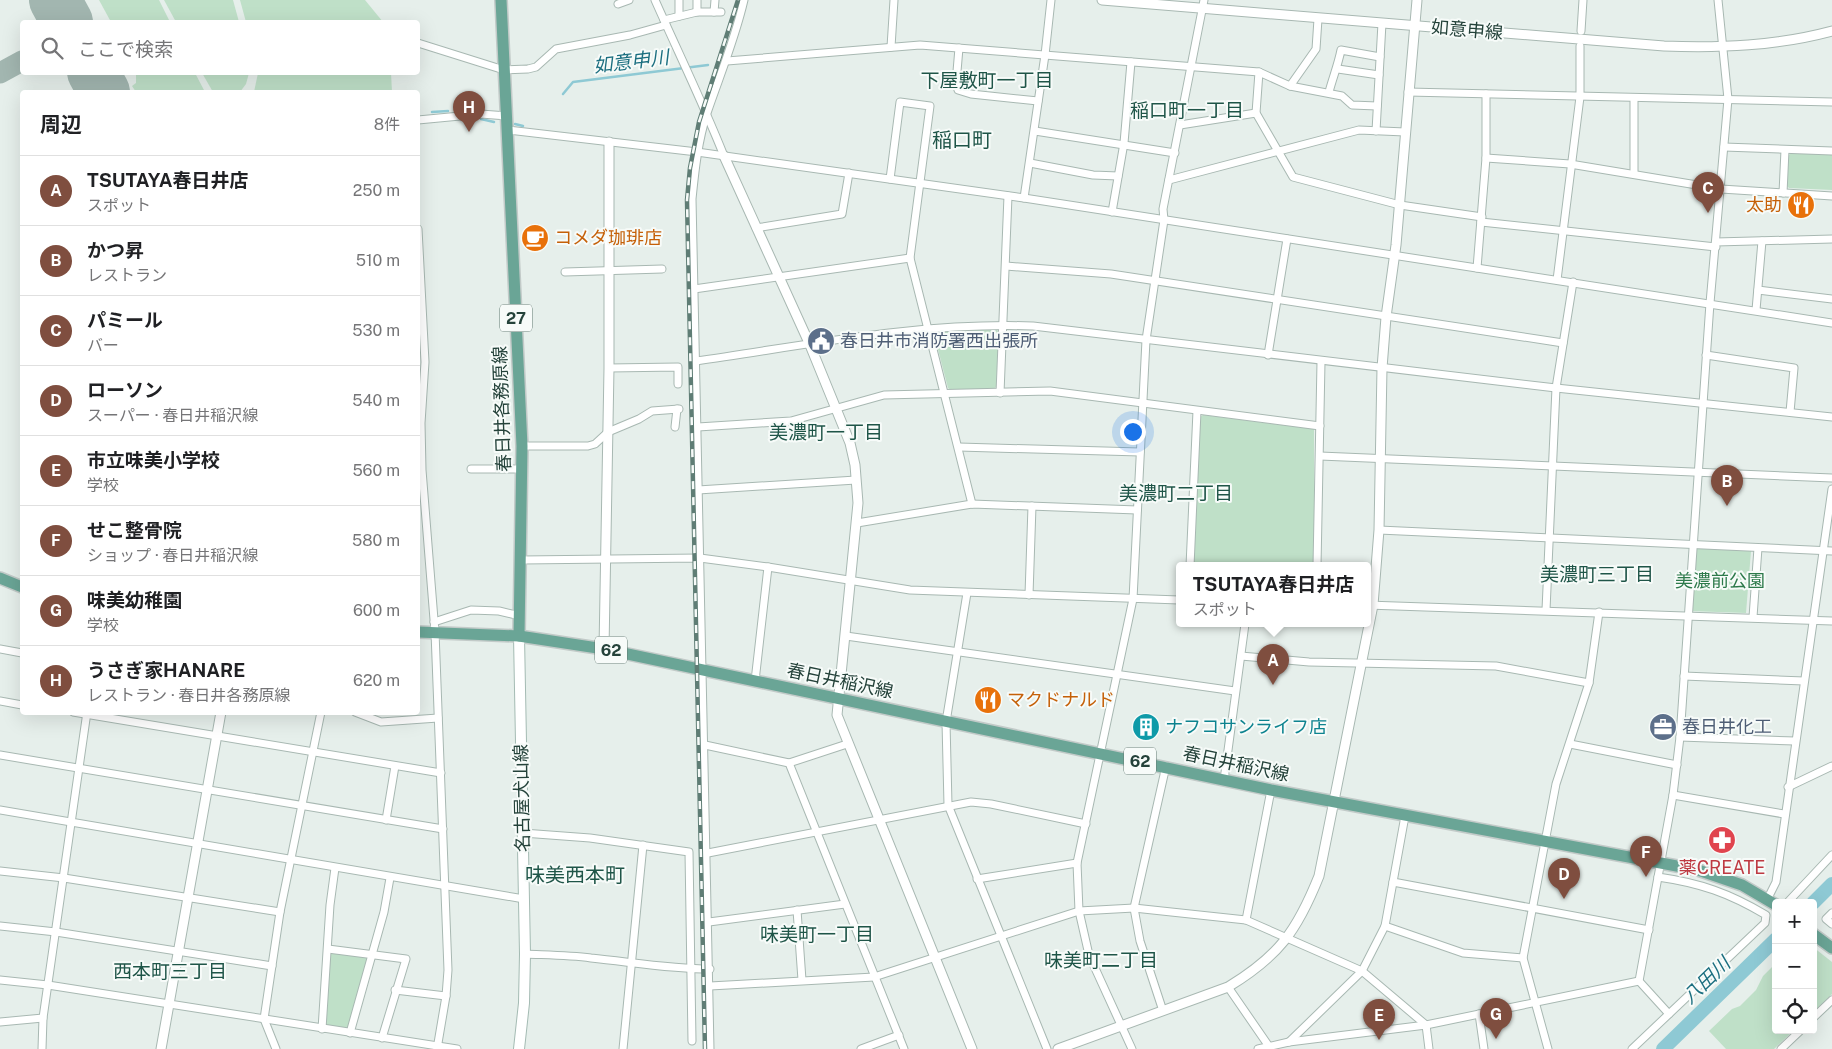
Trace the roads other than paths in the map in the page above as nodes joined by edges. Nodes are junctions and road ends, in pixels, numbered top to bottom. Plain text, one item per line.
1 (501, 0) edge
2 (629, 0) edge
3 (655, 0) edge
4 (679, 0) edge
5 (697, 0) edge
6 (715, 0) edge
7 (744, 0) edge
8 (894, 0) edge
9 (1050, 0) edge
10 (1102, 0) edge
11 (1417, 0) edge
12 (1584, 0) edge
13 (1718, 0) edge
14 (618, 4) dead end
15 (1203, 4) edge
16 (697, 12) junction
17 (679, 16) junction
18 (1318, 18) junction
19 (665, 23) junction
20 (1382, 23) junction
21 (1415, 26) junction
22 (1581, 31) dead end
23 (1832, 31) edge
24 (420, 44) edge
25 (1580, 46) dead end
26 (891, 47) junction
27 (1722, 47) junction
28 (959, 48) junction
29 (1045, 55) junction
30 (1380, 57) junction
31 (727, 61) junction
32 (1131, 62) junction
33 (1191, 67) junction
34 (1338, 69) junction
35 (504, 70) junction
36 (1259, 72) junction
37 (1379, 74) junction
38 (1290, 86) junction
39 (1329, 92) junction
40 (1408, 92) junction
41 (1486, 94) junction
42 (1580, 97) junction
43 (1634, 98) junction
44 (1728, 99) junction
45 (1038, 102) junction
46 (1832, 102) edge
47 (1377, 106) junction
48 (707, 113) junction
49 (1256, 113) junction
50 (507, 116) junction
51 (420, 120) edge
52 (1180, 125) junction
53 (508, 130) junction
54 (1035, 131) junction
55 (1376, 131) junction
56 (1406, 132) junction
57 (609, 142) junction
58 (1124, 144) junction
59 (1724, 147) junction
60 (1785, 150) junction
61 (1278, 151) junction
62 (1832, 151) edge
63 (697, 152) junction
64 (1175, 153) junction
65 (724, 156) junction
66 (1486, 158) junction
67 (1030, 163) junction
68 (1570, 164) junction
69 (849, 173) junction
70 (1634, 174) junction
71 (1118, 176) junction
72 (890, 179) junction
73 (1169, 180) junction
74 (920, 184) junction
75 (1721, 189) junction
76 (1783, 193) junction
77 (1008, 196) junction
78 (1832, 196) edge
79 (1024, 198) junction
80 (1400, 205) junction
81 (1112, 212) junction
82 (1482, 219) junction
83 (1164, 220) junction
84 (756, 228) junction
85 (1563, 229) junction
86 (1287, 239) junction
87 (1832, 239) edge
88 (1762, 241) junction
89 (1716, 245) junction
90 (1395, 255) junction
91 (910, 258) junction
92 (1006, 266) junction
93 (420, 267) edge
94 (1477, 268) junction
95 (662, 269) dead end
96 (565, 272) dead end
97 (609, 272) junction
98 (779, 278) junction
99 (1557, 280) junction
100 (1154, 281) junction
101 (1573, 282) junction
102 (694, 289) junction
103 (1758, 290) junction
104 (1832, 299) edge
105 (1278, 300) junction
106 (1710, 303) junction
107 (1756, 310) junction
108 (1386, 317) junction
109 (1832, 323) edge
110 (1003, 325) junction
111 (927, 327) junction
112 (1146, 340) junction
113 (1563, 343) junction
114 (810, 344) junction
115 (1706, 354) junction
116 (1268, 355) junction
117 (696, 361) junction
118 (1321, 362) junction
119 (609, 368) junction
120 (1382, 368) junction
121 (678, 384) dead end
122 (1556, 388) junction
123 (1000, 393) junction
124 (944, 394) junction
125 (1142, 404) junction
126 (1702, 404) junction
127 (836, 408) junction
128 (1197, 411) junction
129 (1790, 412) junction
130 (1832, 416) edge
131 (1320, 426) junction
132 (675, 427) dead end
133 (698, 427) junction
134 (608, 432) junction
135 (522, 446) junction
136 (958, 447) junction
137 (1140, 452) junction
138 (1320, 456) junction
139 (1380, 457) junction
140 (1552, 465) junction
141 (471, 469) dead end
142 (522, 469) junction
143 (1698, 472) junction
144 (1832, 478) edge
145 (856, 480) junction
146 (1832, 489) edge
147 (698, 490) junction
148 (972, 504) junction
149 (1032, 506) junction
150 (1137, 510) junction
151 (857, 524) junction
152 (1379, 530) junction
153 (1548, 538) junction
154 (1692, 544) junction
155 (1758, 548) junction
156 (1823, 551) junction
157 (1832, 551) edge
158 (700, 558) junction
159 (605, 559) junction
160 (522, 560) junction
161 (1190, 562) edge
162 (1318, 562) edge
163 (768, 567) junction
164 (0, 578) edge
165 (850, 581) junction
166 (20, 586) edge
167 (967, 593) junction
168 (1029, 595) junction
169 (1371, 597) edge
170 (1133, 598) junction
171 (1176, 600) edge
172 (1371, 605) edge
173 (1546, 610) junction
174 (1599, 612) junction
175 (1687, 615) junction
176 (520, 616) junction
177 (1753, 617) junction
178 (1813, 620) junction
179 (1832, 621) edge
180 (434, 627) junction
181 (1245, 627) edge
182 (1367, 627) edge
183 (420, 631) edge
184 (519, 636) junction
185 (846, 636) junction
186 (0, 649) edge
187 (604, 649) junction
188 (20, 653) edge
189 (957, 653) junction
190 (1241, 656) junction
191 (1361, 664) junction
192 (702, 669) junction
193 (1118, 675) junction
194 (1684, 676) junction
195 (755, 681) junction
196 (1804, 681) junction
197 (1589, 684) junction
198 (1235, 691) junction
199 (838, 699) junction
200 (0, 702) edge
201 (20, 705) edge
202 (87, 715) edge
203 (93, 715) edge
204 (220, 715) edge
205 (320, 715) edge
206 (363, 715) edge
207 (438, 718) junction
208 (946, 722) junction
209 (216, 736) junction
210 (1680, 737) junction
211 (1795, 741) junction
212 (847, 744) junction
213 (1570, 744) junction
214 (705, 745) junction
215 (312, 753) junction
216 (1102, 753) junction
217 (0, 755) edge
218 (789, 763) junction
219 (1677, 765) junction
220 (394, 766) junction
221 (1166, 766) junction
222 (1832, 766) edge
223 (79, 768) junction
224 (441, 773) junction
225 (1224, 780) junction
226 (1788, 788) junction
227 (207, 790) junction
228 (1271, 790) junction
229 (1673, 794) junction
230 (1333, 802) junction
231 (948, 805) junction
232 (302, 807) junction
233 (0, 810) edge
234 (1784, 814) junction
235 (1405, 816) junction
236 (878, 819) junction
237 (386, 820) junction
238 (72, 822) junction
239 (1086, 824) junction
240 (443, 829) junction
241 (816, 831) junction
242 (523, 833) junction
243 (1543, 841) junction
244 (198, 844) junction
245 (643, 845) junction
246 (708, 853) junction
247 (1832, 855) edge
248 (290, 860) junction
249 (1661, 862) junction
250 (1078, 863) junction
251 (335, 868) junction
252 (0, 871) edge
253 (1658, 877) junction
254 (64, 878) junction
255 (390, 878) junction
256 (977, 878) junction
257 (1393, 882) junction
258 (445, 887) junction
259 (189, 898) junction
260 (1773, 899) edge
261 (1791, 899) edge
262 (524, 900) junction
263 (1772, 903) edge
264 (845, 904) junction
265 (1134, 908) junction
266 (1531, 909) junction
267 (797, 910) junction
268 (1079, 911) junction
269 (280, 912) junction
270 (1832, 913) edge
271 (1246, 920) junction
272 (709, 922) junction
273 (1832, 924) edge
274 (0, 926) edge
275 (1385, 926) junction
276 (1649, 930) junction
277 (56, 932) junction
278 (999, 936) junction
279 (1817, 937) edge
280 (1288, 938) junction
281 (1832, 948) edge
282 (328, 949) junction
283 (179, 952) junction
284 (371, 954) junction
285 (525, 954) junction
286 (935, 957) junction
287 (1523, 958) junction
288 (631, 964) junction
289 (272, 966) junction
290 (689, 969) junction
291 (710, 969) junction
292 (1362, 971) junction
293 (874, 977) junction
294 (0, 980) edge
295 (802, 980) junction
296 (1639, 981) junction
297 (48, 985) junction
298 (710, 986) junction
299 (1228, 987) junction
300 (396, 990) junction
301 (446, 996) junction
302 (1832, 1000) edge
303 (1535, 1002) junction
304 (170, 1005) junction
305 (1164, 1011) junction
306 (1479, 1014) junction
307 (1669, 1014) junction
308 (1817, 1014) edge
309 (43, 1018) junction
310 (264, 1019) junction
311 (0, 1022) edge
312 (1426, 1025) junction
313 (1121, 1026) junction
314 (322, 1029) junction
315 (350, 1033) junction
316 (1797, 1034) edge
317 (898, 1035) junction
318 (382, 1038) junction
319 (692, 1041) dead end
320 (1288, 1042) junction
321 (437, 1047) edge
322 (1268, 1047) edge
323 (273, 1048) edge
324 (42, 1049) edge
325 (161, 1049) edge
326 (457, 1049) edge
327 (518, 1049) edge
328 (623, 1049) edge
329 (710, 1049) edge
330 (861, 1049) edge
331 (904, 1049) edge
332 (972, 1049) edge
333 (1047, 1049) edge
334 (1058, 1049) edge
335 (1132, 1049) edge
336 (1258, 1049) edge
337 (1428, 1049) edge
338 (1484, 1049) edge
339 (1548, 1049) edge
340 (1632, 1049) edge
341 (1781, 1049) edge

1 - 35 main road, 春日井各務原線 / 27
2 - 14 street
3 - 19 street
4 - 17 street
5 - 16 street
6 - 16 street
7 - 31 street
8 - 26 street
9 - 29 street
10 - 15 street, 如意申線
11 - 21 street
12 - 22 street
13 - 27 street
15 - 18 street, 如意申線
15 - 33 street
16 - 17 street
17 - 19 street
18 - 20 street, 如意申線
18 - 38 street
19 - 35 street
19 - 48 street
20 - 21 street, 如意申線
20 - 30 street
21 - 27 street, 如意申線
21 - 40 street
23 - 27 street, 如意申線
24 - 35 street
25 - 42 street
26 - 28 street
26 - 31 street
27 - 44 street
28 - 29 street
28 - 45 street
29 - 32 street
29 - 45 street
30 - 34 street
30 - 37 street
31 - 48 street
32 - 33 street
32 - 58 street
33 - 36 street
33 - 52 street
34 - 37 street
34 - 39 street
35 - 50 main road, 春日井各務原線 / 27
36 - 38 street
36 - 49 street
37 - 47 street
38 - 39 street
39 - 47 street
40 - 41 street
40 - 56 street
41 - 42 street
41 - 66 street
42 - 43 street
42 - 68 street
43 - 44 street
43 - 70 street
44 - 46 street
44 - 59 street
45 - 54 street
47 - 55 street
48 - 63 street
48 - 65 street
49 - 52 street
49 - 61 street
50 - 51 street
50 - 53 main road, 春日井各務原線 / 27
52 - 64 street
53 - 57 street
53 - 135 main road, 春日井各務原線 / 27
54 - 58 street
54 - 67 street
55 - 56 street
55 - 61 street
56 - 80 street
57 - 63 street
57 - 97 street
58 - 64 street
58 - 71 street
59 - 60 street
59 - 75 street
60 - 62 street
60 - 76 street
61 - 73 street
61 - 80 street
63 - 65 street
63 - 102 street
64 - 73 street
65 - 69 street
65 - 84 street
66 - 68 street
66 - 82 street
67 - 71 street
67 - 79 street
68 - 70 street
68 - 85 street
69 - 72 street
69 - 84 street
70 - 75 street
71 - 81 street
72 - 74 street
72 - 74 street
73 - 83 street
74 - 77 street
74 - 91 street
75 - 76 street
75 - 89 street
76 - 78 street
77 - 79 street
77 - 92 street
79 - 81 street
80 - 82 street
80 - 90 street
81 - 83 street
82 - 85 street
82 - 94 street
83 - 86 street
83 - 100 street
84 - 98 street
85 - 89 street
85 - 99 street
86 - 90 street
86 - 105 street
87 - 88 street
88 - 89 street
88 - 103 street
89 - 106 street
90 - 94 street
90 - 108 street
91 - 98 street
91 - 111 street
92 - 100 street
92 - 110 street
93 - 180 street
94 - 99 street
95 - 97 street
96 - 97 street
97 - 119 street
98 - 102 street
98 - 114 street
99 - 101 street
100 - 105 street
100 - 112 street
101 - 106 street
101 - 113 street
102 - 117 street
103 - 104 street
103 - 107 street
105 - 108 street
105 - 116 street
106 - 107 street
106 - 115 street
107 - 109 street
108 - 113 street
108 - 120 street
110 - 111 street
110 - 112 street
110 - 123 street
111 - 114 street
111 - 124 street
112 - 116 street
112 - 125 street
113 - 122 street
114 - 117 street
114 - 127 street
115 - 126 street
115 - 129 street
116 - 118 street
117 - 133 street
118 - 120 street
118 - 131 street
119 - 121 street
119 - 134 street
120 - 122 street
120 - 139 street
122 - 126 street
122 - 140 street
123 - 124 street
123 - 125 street
124 - 127 street
124 - 136 street
125 - 128 street
125 - 137 street
126 - 129 street
126 - 143 street
127 - 133 street
127 - 145 street
128 - 131 street
128 - 161 street
129 - 130 street
131 - 138 street
132 - 134 street
133 - 147 street
134 - 135 street
134 - 159 street
135 - 142 main road, 春日井各務原線 / 27
136 - 137 street
136 - 148 street
137 - 150 street
138 - 139 street
138 - 162 street
139 - 140 street
139 - 152 street
140 - 143 street
140 - 153 street
141 - 142 street
142 - 160 main road, 春日井各務原線 / 27
143 - 144 street
143 - 154 street
145 - 147 street
145 - 151 street
146 - 156 street
147 - 158 street
148 - 149 street
148 - 151 street
149 - 150 street
149 - 168 street
150 - 170 street
151 - 165 street
152 - 153 street
152 - 169 street
153 - 154 street
153 - 173 street
154 - 155 street
154 - 175 street
155 - 156 street
155 - 177 street
156 - 157 street
156 - 178 street
158 - 159 street
158 - 163 street
158 - 192 street
159 - 160 street
159 - 187 street
160 - 176 main road, 春日井各務原線 / 27
163 - 165 street
163 - 195 street
164 - 166 main road
165 - 167 street
165 - 185 street
167 - 168 street
167 - 189 street
168 - 170 street
170 - 171 street
170 - 193 street
172 - 173 street
173 - 174 street
174 - 175 street
174 - 197 street
175 - 177 street
175 - 194 street
176 - 180 street
176 - 184 main road, 春日井各務原線 / 27
177 - 178 street
178 - 179 street
178 - 196 street
180 - 183 main road, 春日井稲沢線 / 62
180 - 184 main road, 春日井稲沢線 / 62
180 - 207 street
181 - 190 street
182 - 191 street
184 - 187 main road, 春日井稲沢線 / 62
184 - 242 main road, 名古屋犬山線
185 - 189 street
185 - 199 street
186 - 188 street
187 - 192 main road, 春日井稲沢線 / 62
189 - 193 street
189 - 208 street
190 - 191 street
190 - 198 street
191 - 197 street
191 - 230 street
192 - 195 main road, 春日井稲沢線 / 62
192 - 214 street
193 - 198 street
193 - 216 street
194 - 196 street
194 - 210 street
195 - 199 main road, 春日井稲沢線 / 62
196 - 211 street
197 - 213 street
198 - 225 street
199 - 208 main road, 春日井稲沢線 / 62
199 - 212 street
200 - 201 street
202 - 223 street
203 - 209 street
204 - 209 street
205 - 215 street
206 - 207 street
207 - 224 street
208 - 216 main road, 春日井稲沢線 / 62
208 - 231 street
209 - 215 street
209 - 227 street
210 - 211 street
210 - 219 street
211 - 226 street
212 - 218 street
212 - 236 street
213 - 219 street
213 - 243 street
214 - 218 street
214 - 246 street
215 - 220 street
215 - 232 street
216 - 221 main road, 春日井稲沢線 / 62
216 - 239 street
217 - 223 street
218 - 241 street
219 - 229 street
220 - 224 street
220 - 237 street
221 - 225 main road, 春日井稲沢線 / 62
221 - 265 street
222 - 226 street
223 - 227 street
223 - 238 street
224 - 240 street
225 - 228 main road, 春日井稲沢線 / 62
226 - 234 street
227 - 232 street
227 - 244 street
228 - 230 main road, 春日井稲沢線 / 62
228 - 271 street
229 - 234 street
229 - 249 street
230 - 235 main road, 春日井稲沢線 / 62
230 - 280 street
231 - 236 street
231 - 239 street
231 - 256 street
232 - 237 street
232 - 248 street
233 - 238 street
234 - 260 street
235 - 243 main road, 春日井稲沢線 / 62
235 - 257 street
236 - 241 street
236 - 286 street
237 - 240 street
238 - 244 street
238 - 254 street
239 - 250 street
240 - 258 street
241 - 246 street
241 - 264 street
242 - 245 street
242 - 262 main road, 名古屋犬山線
243 - 249 main road, 春日井稲沢線 / 62
243 - 266 street
244 - 248 street
244 - 259 street
245 - 288 street
245 - 290 street
246 - 272 street
247 - 261 street
248 - 251 street
248 - 269 street
249 - 253 street
249 - 263 main road, 春日井稲沢線 / 62
250 - 256 street
250 - 268 street
251 - 255 street
251 - 282 street
252 - 254 street
253 - 276 street
253 - 307 street
254 - 259 street
254 - 277 street
255 - 258 street
255 - 284 street
256 - 278 street
257 - 266 street
257 - 275 street
258 - 262 street
258 - 301 street
259 - 269 street
259 - 283 street
262 - 285 main road, 名古屋犬山線
264 - 267 street
264 - 293 street
265 - 268 street
265 - 271 street
265 - 305 street
266 - 276 street
266 - 287 street
267 - 272 street
267 - 295 street
268 - 278 street
268 - 313 street
269 - 289 street
270 - 273 street
271 - 280 street
272 - 291 street
274 - 277 street
275 - 287 street
275 - 292 street
276 - 296 street
277 - 283 street
277 - 297 street
278 - 286 street
278 - 333 street
279 - 281 main road
280 - 292 street
280 - 299 street
282 - 284 street
282 - 314 street
283 - 289 street
283 - 304 street
284 - 300 street
284 - 315 street
285 - 288 street
285 - 327 main road, 名古屋犬山線
286 - 293 street
286 - 332 street
287 - 303 street
288 - 290 street
288 - 328 street
289 - 310 street
290 - 291 street
290 - 319 street
291 - 298 street
292 - 312 street
292 - 320 street
293 - 295 street
293 - 317 street
294 - 297 street
295 - 298 street
296 - 303 street
296 - 307 street
297 - 304 street
297 - 309 street
298 - 329 street
299 - 305 street
299 - 322 street
300 - 301 street
300 - 318 street
301 - 321 street
302 - 308 street
303 - 306 street
303 - 339 street
304 - 310 street
304 - 325 street
305 - 313 street
306 - 312 street
306 - 338 street
307 - 340 street
309 - 311 street
309 - 324 street
310 - 314 street
310 - 323 street
312 - 320 street
312 - 337 street
313 - 334 street
313 - 335 street
314 - 315 street
315 - 318 street
316 - 341 street
317 - 330 street
317 - 331 street
318 - 321 street
320 - 322 street
321 - 326 street
322 - 336 street

